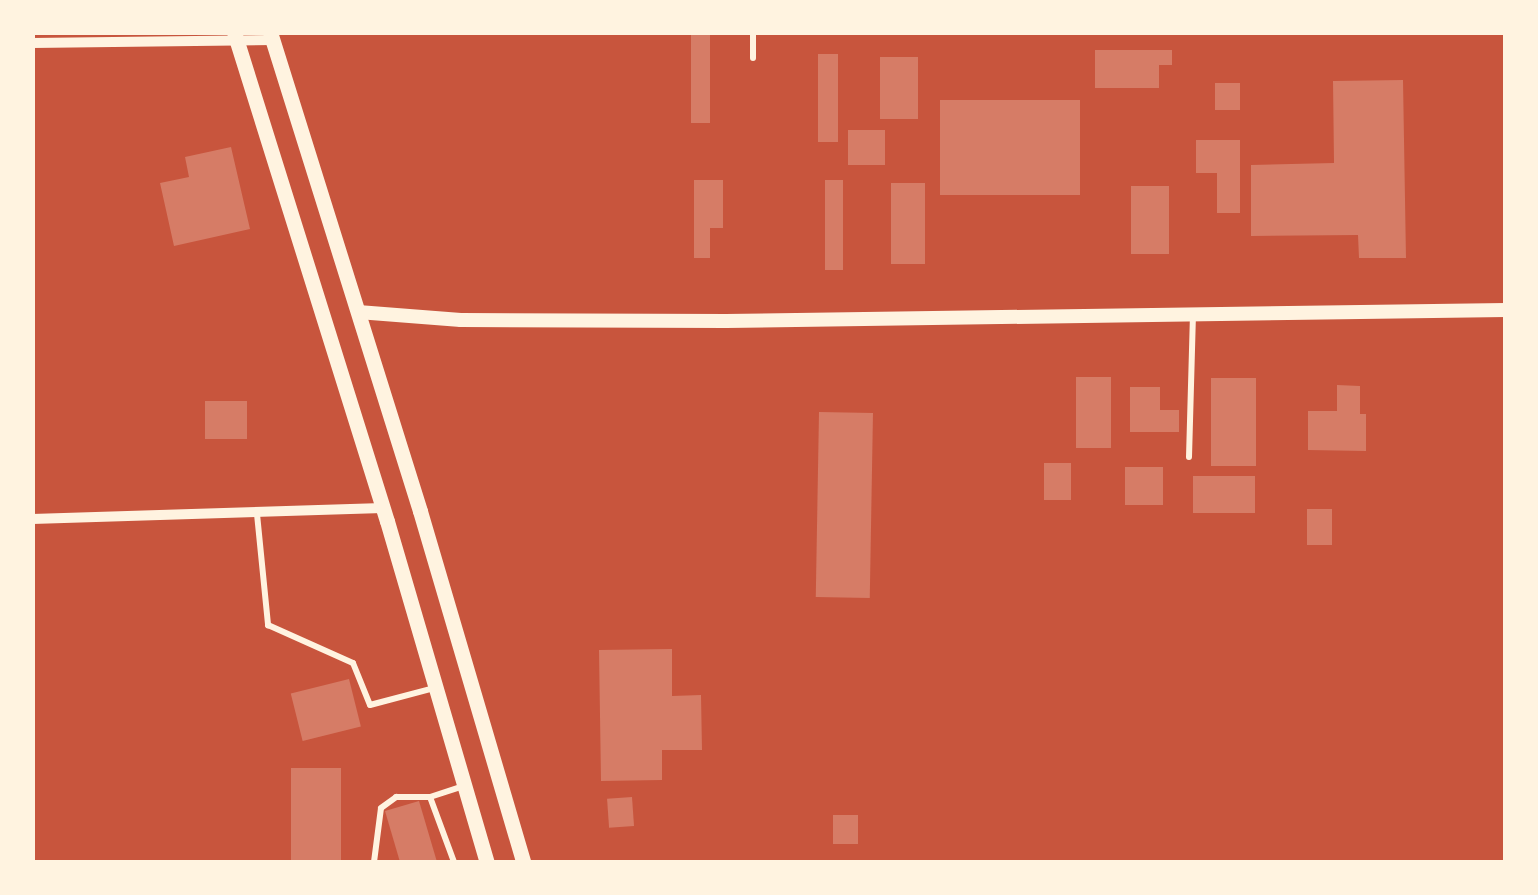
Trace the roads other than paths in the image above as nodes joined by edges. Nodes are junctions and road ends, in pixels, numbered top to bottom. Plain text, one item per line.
1 (753, 32) edge
2 (235, 36) edge
3 (272, 36) edge
4 (32, 43) edge
5 (754, 58) dead end
6 (1506, 310) edge
7 (358, 312) junction
8 (1193, 313) junction
9 (1189, 457) dead end
10 (383, 508) junction
11 (257, 514) junction
12 (32, 518) edge
13 (435, 687) junction
14 (464, 785) junction
15 (430, 796) junction
16 (374, 862) edge
17 (454, 862) edge
18 (487, 862) edge
19 (523, 862) edge

1 - 5 lane
2 - 3 street
2 - 4 street
2 - 10 main road
3 - 7 main road
6 - 8 street
7 - 8 street
7 - 19 main road
8 - 9 lane
10 - 11 street
10 - 13 main road
11 - 12 street
11 - 13 lane
13 - 14 main road
14 - 15 lane
14 - 18 main road
15 - 16 lane
15 - 17 lane

